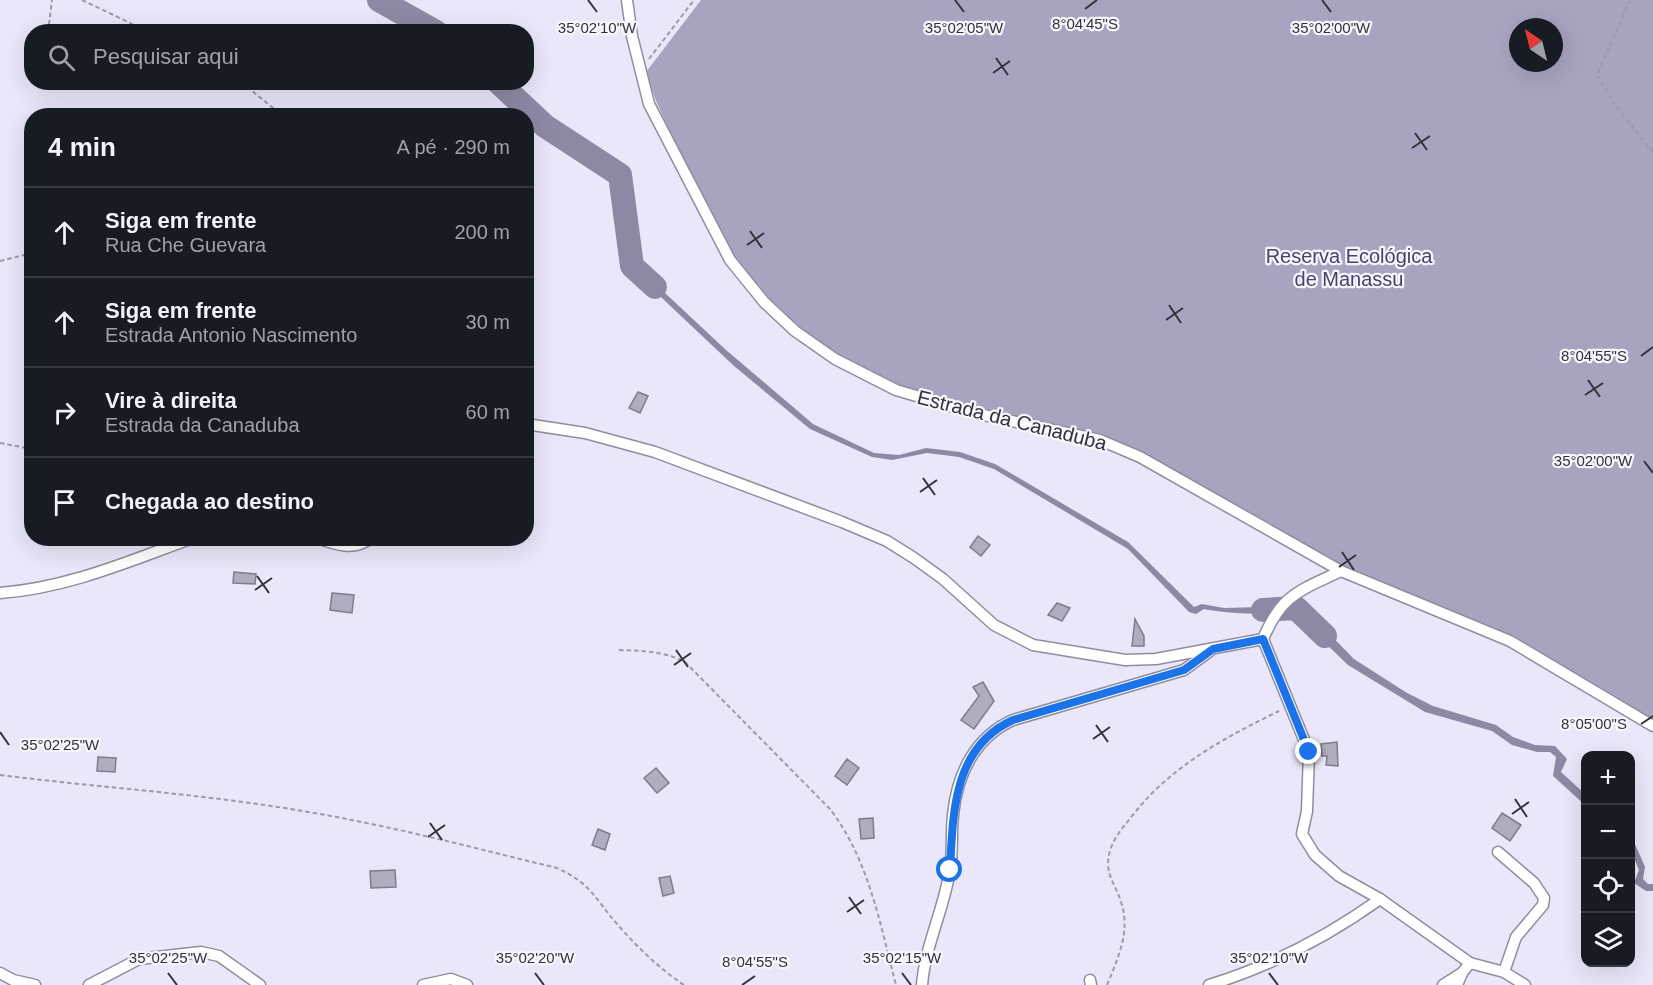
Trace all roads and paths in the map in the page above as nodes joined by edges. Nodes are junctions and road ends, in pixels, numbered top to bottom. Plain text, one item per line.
1 (52, 0) edge
2 (82, 0) edge
3 (627, 0) edge
4 (694, 0) edge
5 (1630, 0) edge
6 (49, 24) edge
7 (132, 24) edge
8 (640, 70) junction
9 (251, 90) edge
10 (273, 108) edge
11 (1653, 152) edge
12 (24, 255) edge
13 (0, 261) edge
14 (534, 425) edge
15 (0, 443) edge
16 (24, 448) edge
17 (171, 546) edge
18 (1341, 571) junction
19 (0, 593) edge
20 (1263, 639) junction
21 (1213, 649) junction
22 (619, 650) dead end
23 (1290, 705) junction
24 (1653, 726) edge
25 (0, 775) edge
26 (1498, 852) dead end
27 (1380, 899) junction
28 (1470, 963) junction
29 (1506, 972) junction
30 (0, 973) edge
31 (1462, 973) junction
32 (35, 985) edge
33 (88, 985) edge
34 (260, 985) edge
35 (423, 985) edge
36 (467, 985) edge
37 (684, 985) edge
38 (896, 985) edge
39 (922, 985) edge
40 (1107, 985) edge
41 (1209, 985) edge
42 (1443, 985) edge
43 (1457, 985) edge
44 (1514, 985) edge
45 (1525, 985) edge

1 - 6 path
2 - 7 path
3 - 8 street, Estrada da Canaduba
4 - 8 path
5 - 11 path
8 - 18 street, Estrada da Canaduba
9 - 10 path
12 - 13 path
14 - 21 street
15 - 16 path
17 - 19 street
18 - 20 street
18 - 24 street, Estrada da Canaduba
20 - 21 street
20 - 23 street
21 - 39 street
22 - 38 path
23 - 27 street
23 - 40 path
25 - 37 path
26 - 29 street
27 - 28 street
27 - 41 street
28 - 29 street
28 - 31 street
29 - 44 street
29 - 45 street
30 - 32 street
31 - 42 street
31 - 43 street
33 - 34 street
35 - 36 street

